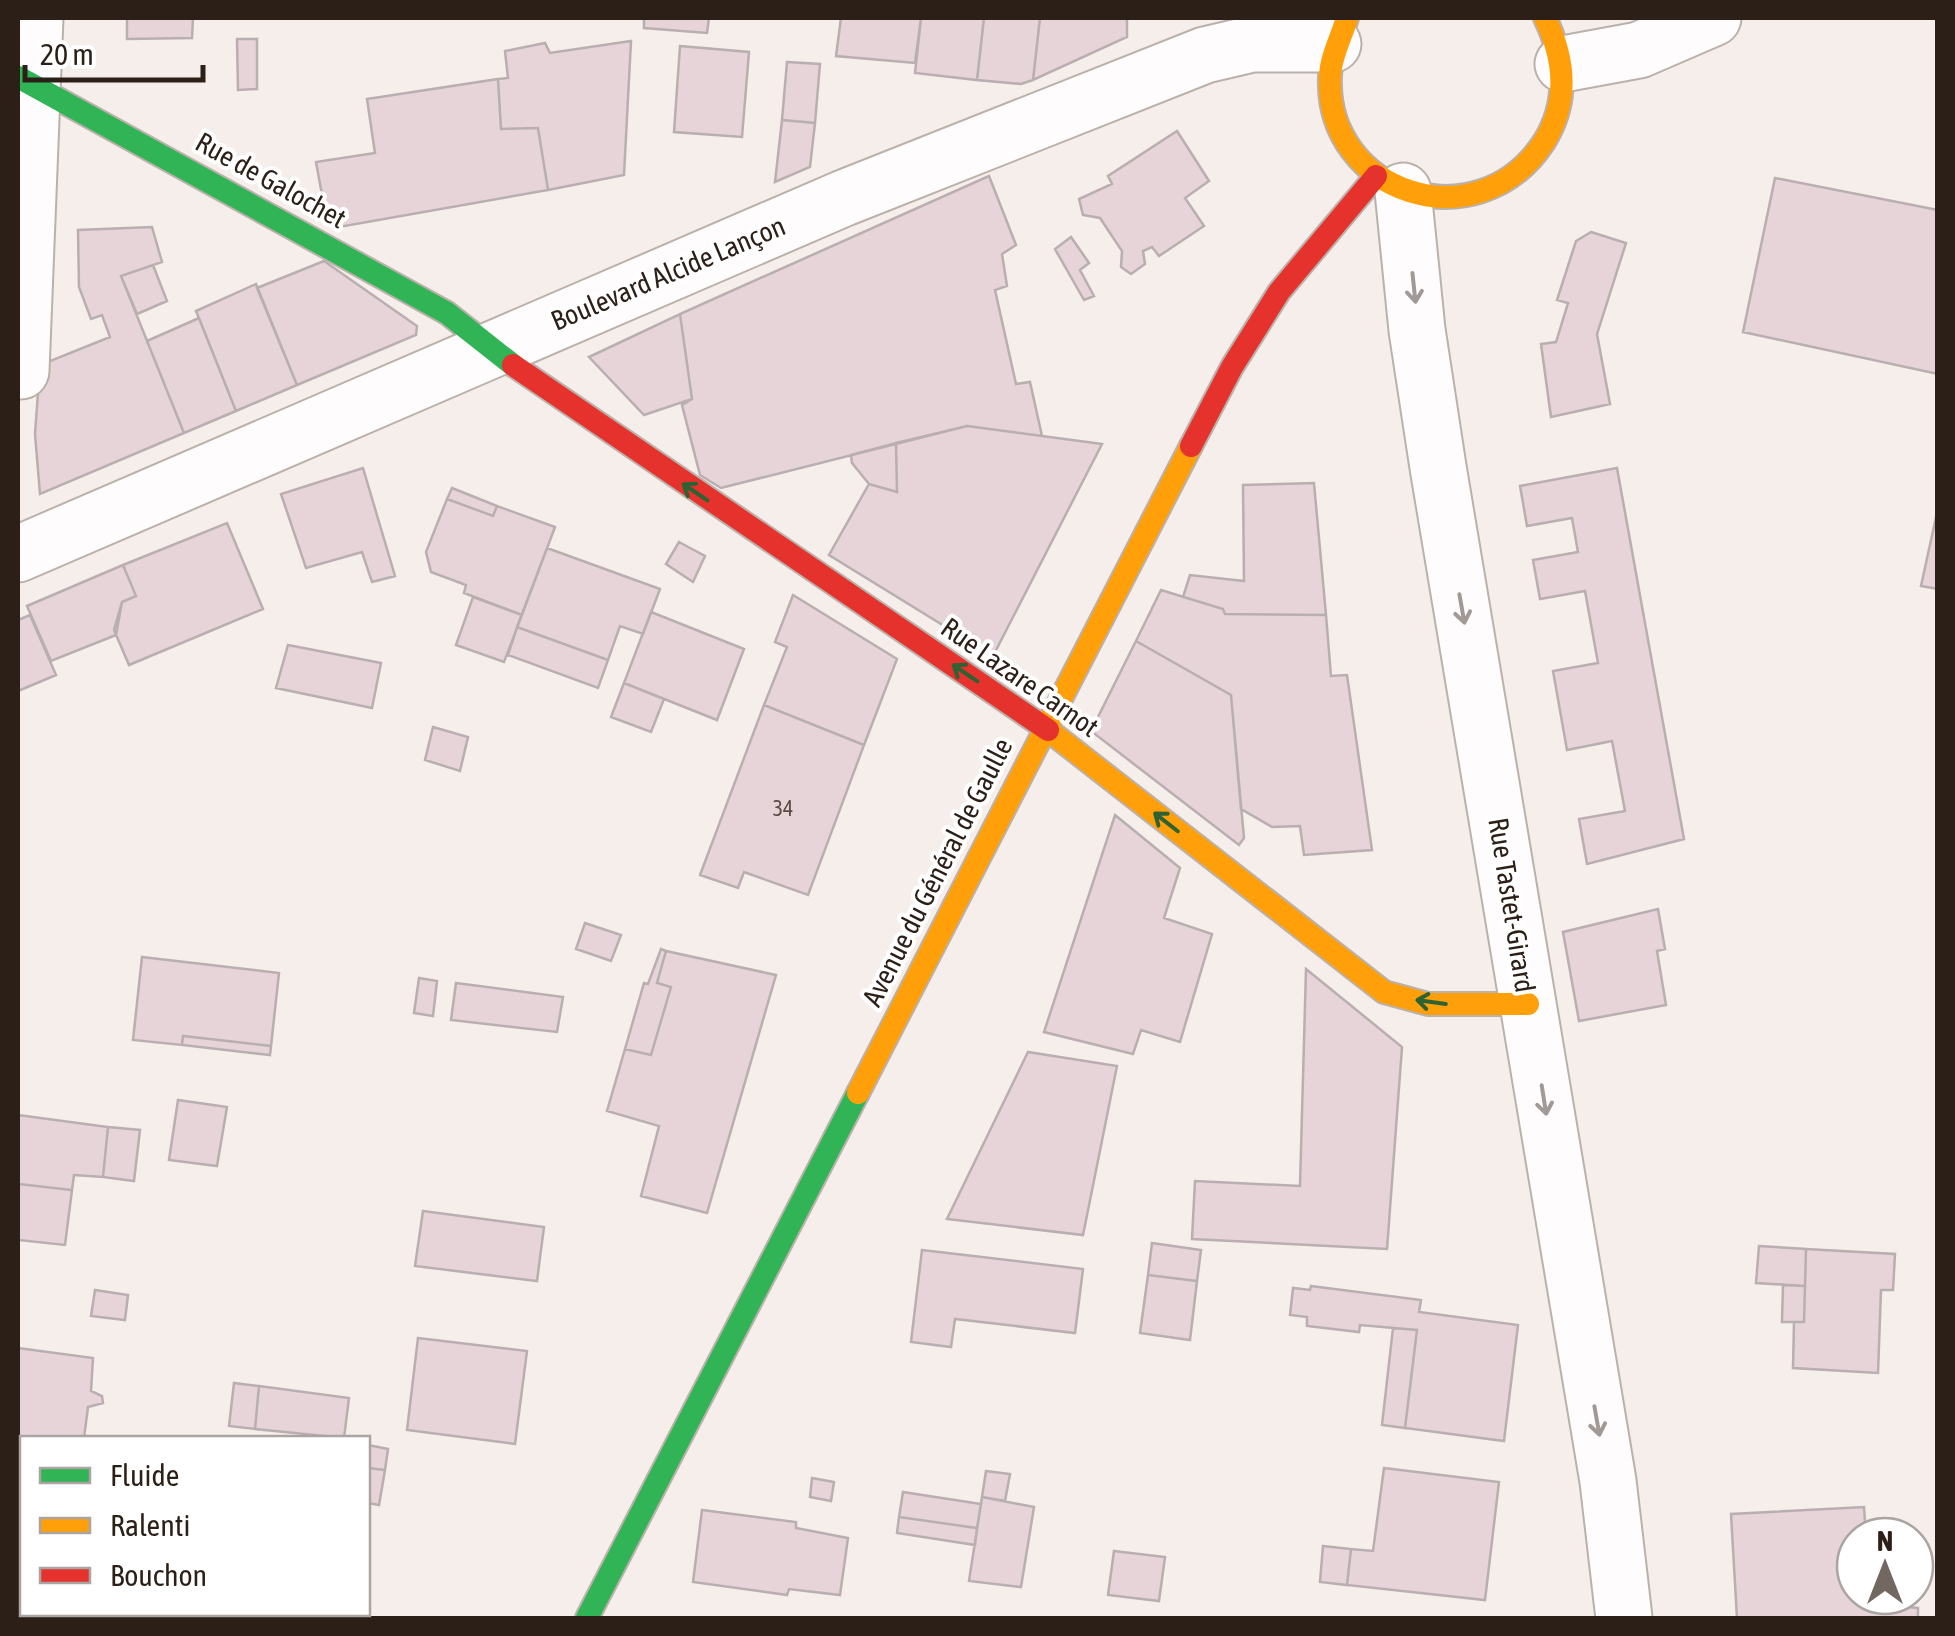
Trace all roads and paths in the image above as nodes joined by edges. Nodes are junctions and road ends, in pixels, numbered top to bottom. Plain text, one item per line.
1 (36, 18) edge
2 (1714, 18) edge
3 (1340, 31) edge
4 (1554, 41) edge
5 (25, 81) edge
6 (1389, 184) junction
7 (487, 349) junction
8 (21, 370) dead end
9 (18, 554) edge
10 (1045, 728) junction
11 (1528, 1004) junction
12 (587, 1618) edge
13 (1624, 1618) edge

1 - 5 street
2 - 4 street
3 - 6 main road
3 - 7 street, Boulevard Alcide Lançon
4 - 6 main road
5 - 7 main road, Rue de Galochet
5 - 8 street
6 - 10 main road, Avenue du Général de Gaulle
6 -> 11 street, Rue Tastet-Girard
7 - 9 street, Boulevard Alcide Lançon
10 -> 7 main road, Rue Lazare Carnot
11 -> 10 main road, Rue Lazare Carnot
10 - 12 main road, Avenue du Général de Gaulle
11 -> 13 street, Rue Tastet-Girard

